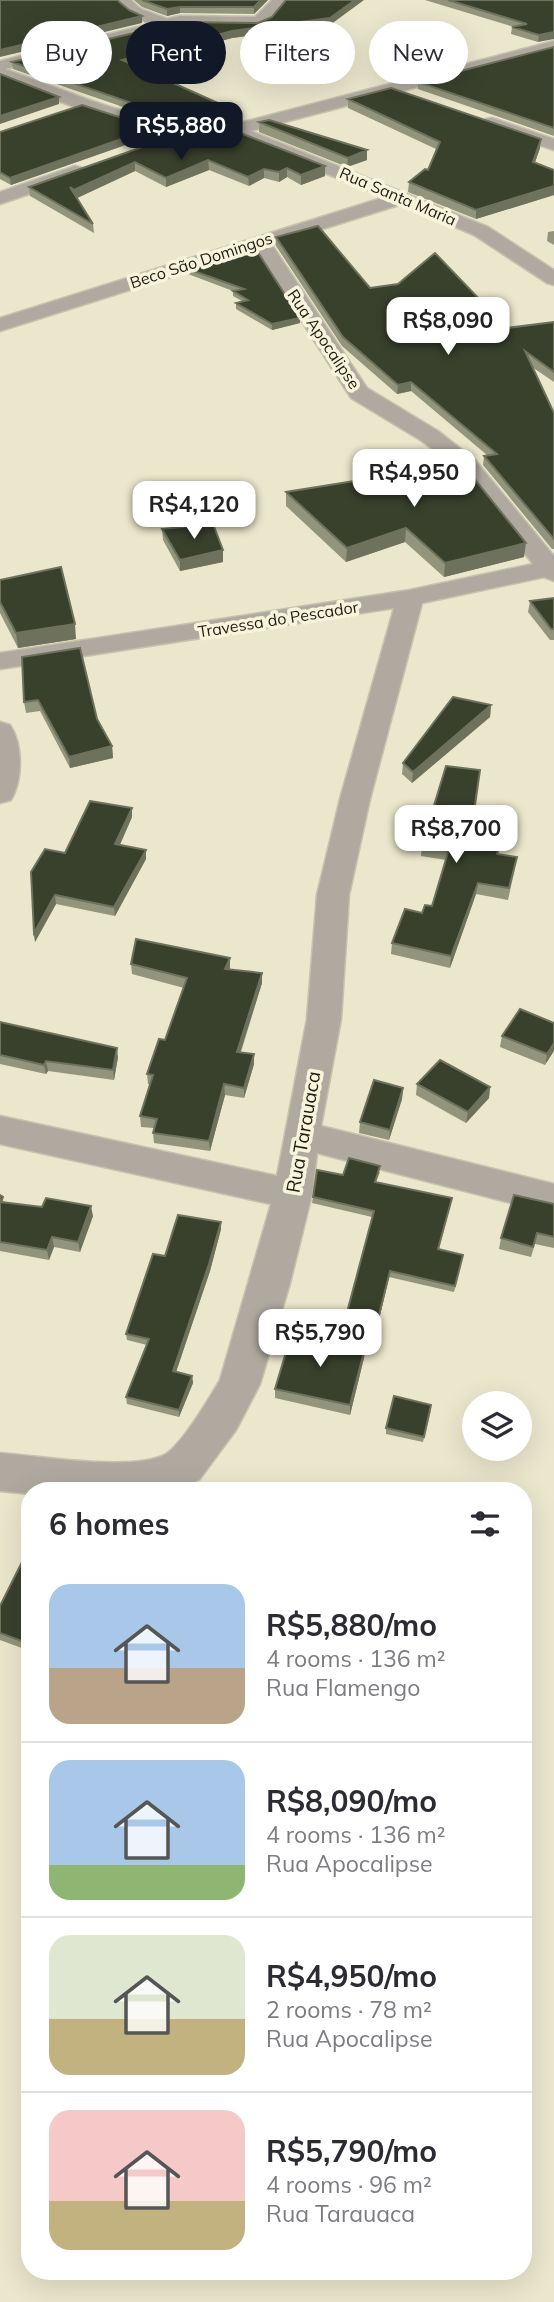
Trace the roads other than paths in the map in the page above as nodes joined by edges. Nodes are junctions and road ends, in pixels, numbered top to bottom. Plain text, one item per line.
1 (121, 0) edge
2 (280, 0) edge
3 (157, 21) edge
4 (180, 21) edge
5 (126, 34) edge
6 (554, 46) edge
7 (0, 65) edge
8 (0, 73) edge
9 (390, 88) junction
10 (426, 100) edge
11 (83, 104) junction
12 (60, 113) edge
13 (474, 117) edge
14 (543, 120) edge
15 (233, 130) junction
16 (511, 130) junction
17 (180, 135) junction
18 (155, 144) edge
19 (554, 145) edge
20 (90, 166) edge
21 (403, 197) junction
22 (0, 198) edge
23 (260, 241) junction
24 (554, 279) edge
25 (0, 325) edge
26 (553, 569) edge
27 (410, 598) junction
28 (0, 662) edge
29 (0, 732) edge
30 (0, 793) edge
31 (0, 1130) edge
32 (301, 1135) junction
33 (293, 1194) junction
34 (554, 1199) edge
35 (0, 1472) edge

1 - 3 street
2 - 4 street
5 - 7 street
6 - 9 street
8 - 11 street
9 - 10 street
9 - 15 street
11 - 12 street
11 - 17 street
13 - 16 street
14 - 16 street
15 - 17 street
15 - 21 street, Rua Santa Maria
16 - 19 street
17 - 18 street
20 - 22 street
21 - 23 street, Beco São Domingos
21 - 24 street, Rua Santa Maria
23 - 25 street, Beco São Domingos
23 - 26 street, Rua Apocalipse
26 - 27 street, Travessa do Pescador
27 - 28 street, Travessa do Pescador
27 - 32 street, Rua Tarauaca
29 - 30 street
31 - 33 street
32 - 33 street, Rua Tarauaca
32 - 34 street
33 - 35 street, Rua Tarauaca

